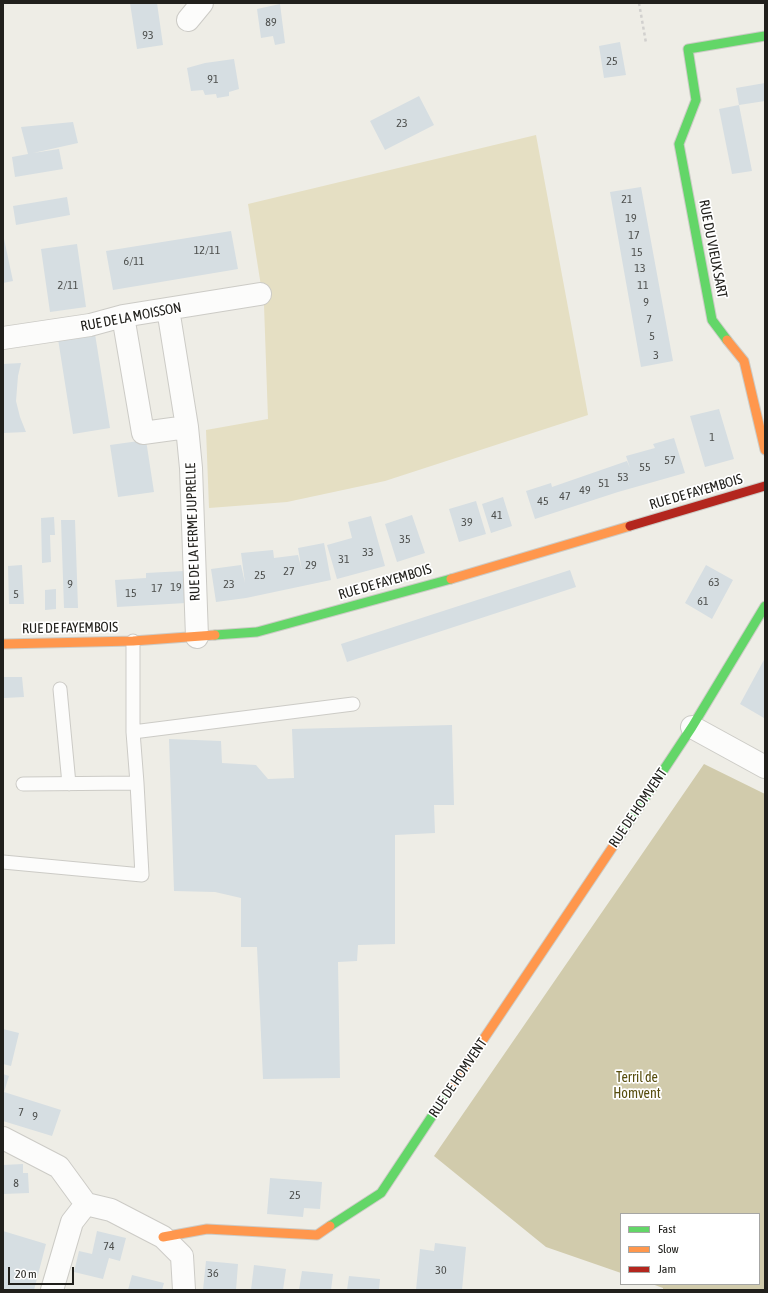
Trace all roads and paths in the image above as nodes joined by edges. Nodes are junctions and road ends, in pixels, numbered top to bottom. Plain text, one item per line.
1 (202, 3) edge
2 (639, 3) edge
3 (188, 20) dead end
4 (765, 36) edge
5 (646, 43) dead end
6 (260, 294) dead end
7 (168, 308) junction
8 (123, 316) junction
9 (3, 338) edge
10 (187, 427) junction
11 (765, 450) edge
12 (765, 486) edge
13 (765, 606) edge
14 (197, 637) junction
15 (133, 641) junction
16 (3, 644) edge
17 (60, 689) dead end
18 (353, 704) dead end
19 (692, 727) junction
20 (133, 732) junction
21 (765, 767) edge
22 (137, 783) junction
23 (23, 784) dead end
24 (69, 784) junction
25 (3, 862) edge
26 (3, 1138) edge
27 (86, 1204) junction
28 (163, 1237) junction
29 (52, 1290) edge
30 (184, 1290) edge

1 - 3 street
2 - 5 path
4 - 11 street, RUE DU VIEUX SART
6 - 7 street, RUE DE LA MOISSON
7 - 8 street, RUE DE LA MOISSON
7 - 10 street, RUE DE LA FERME JUPRELLE
8 - 9 street, RUE DE LA MOISSON
8 - 10 street
10 - 14 street, RUE DE LA FERME JUPRELLE
12 - 14 street, RUE DE FAYEMBOIS
13 - 19 street, RUE DE HOMVENT
14 - 15 street, RUE DE FAYEMBOIS
15 - 16 street, RUE DE FAYEMBOIS
15 - 20 lane
17 - 24 lane
18 - 20 lane
19 - 21 street
19 - 28 street, RUE DE HOMVENT
20 - 22 lane
22 - 24 lane
22 - 25 lane
23 - 24 lane
26 - 27 street
27 - 28 street
27 - 29 street
28 - 30 street

